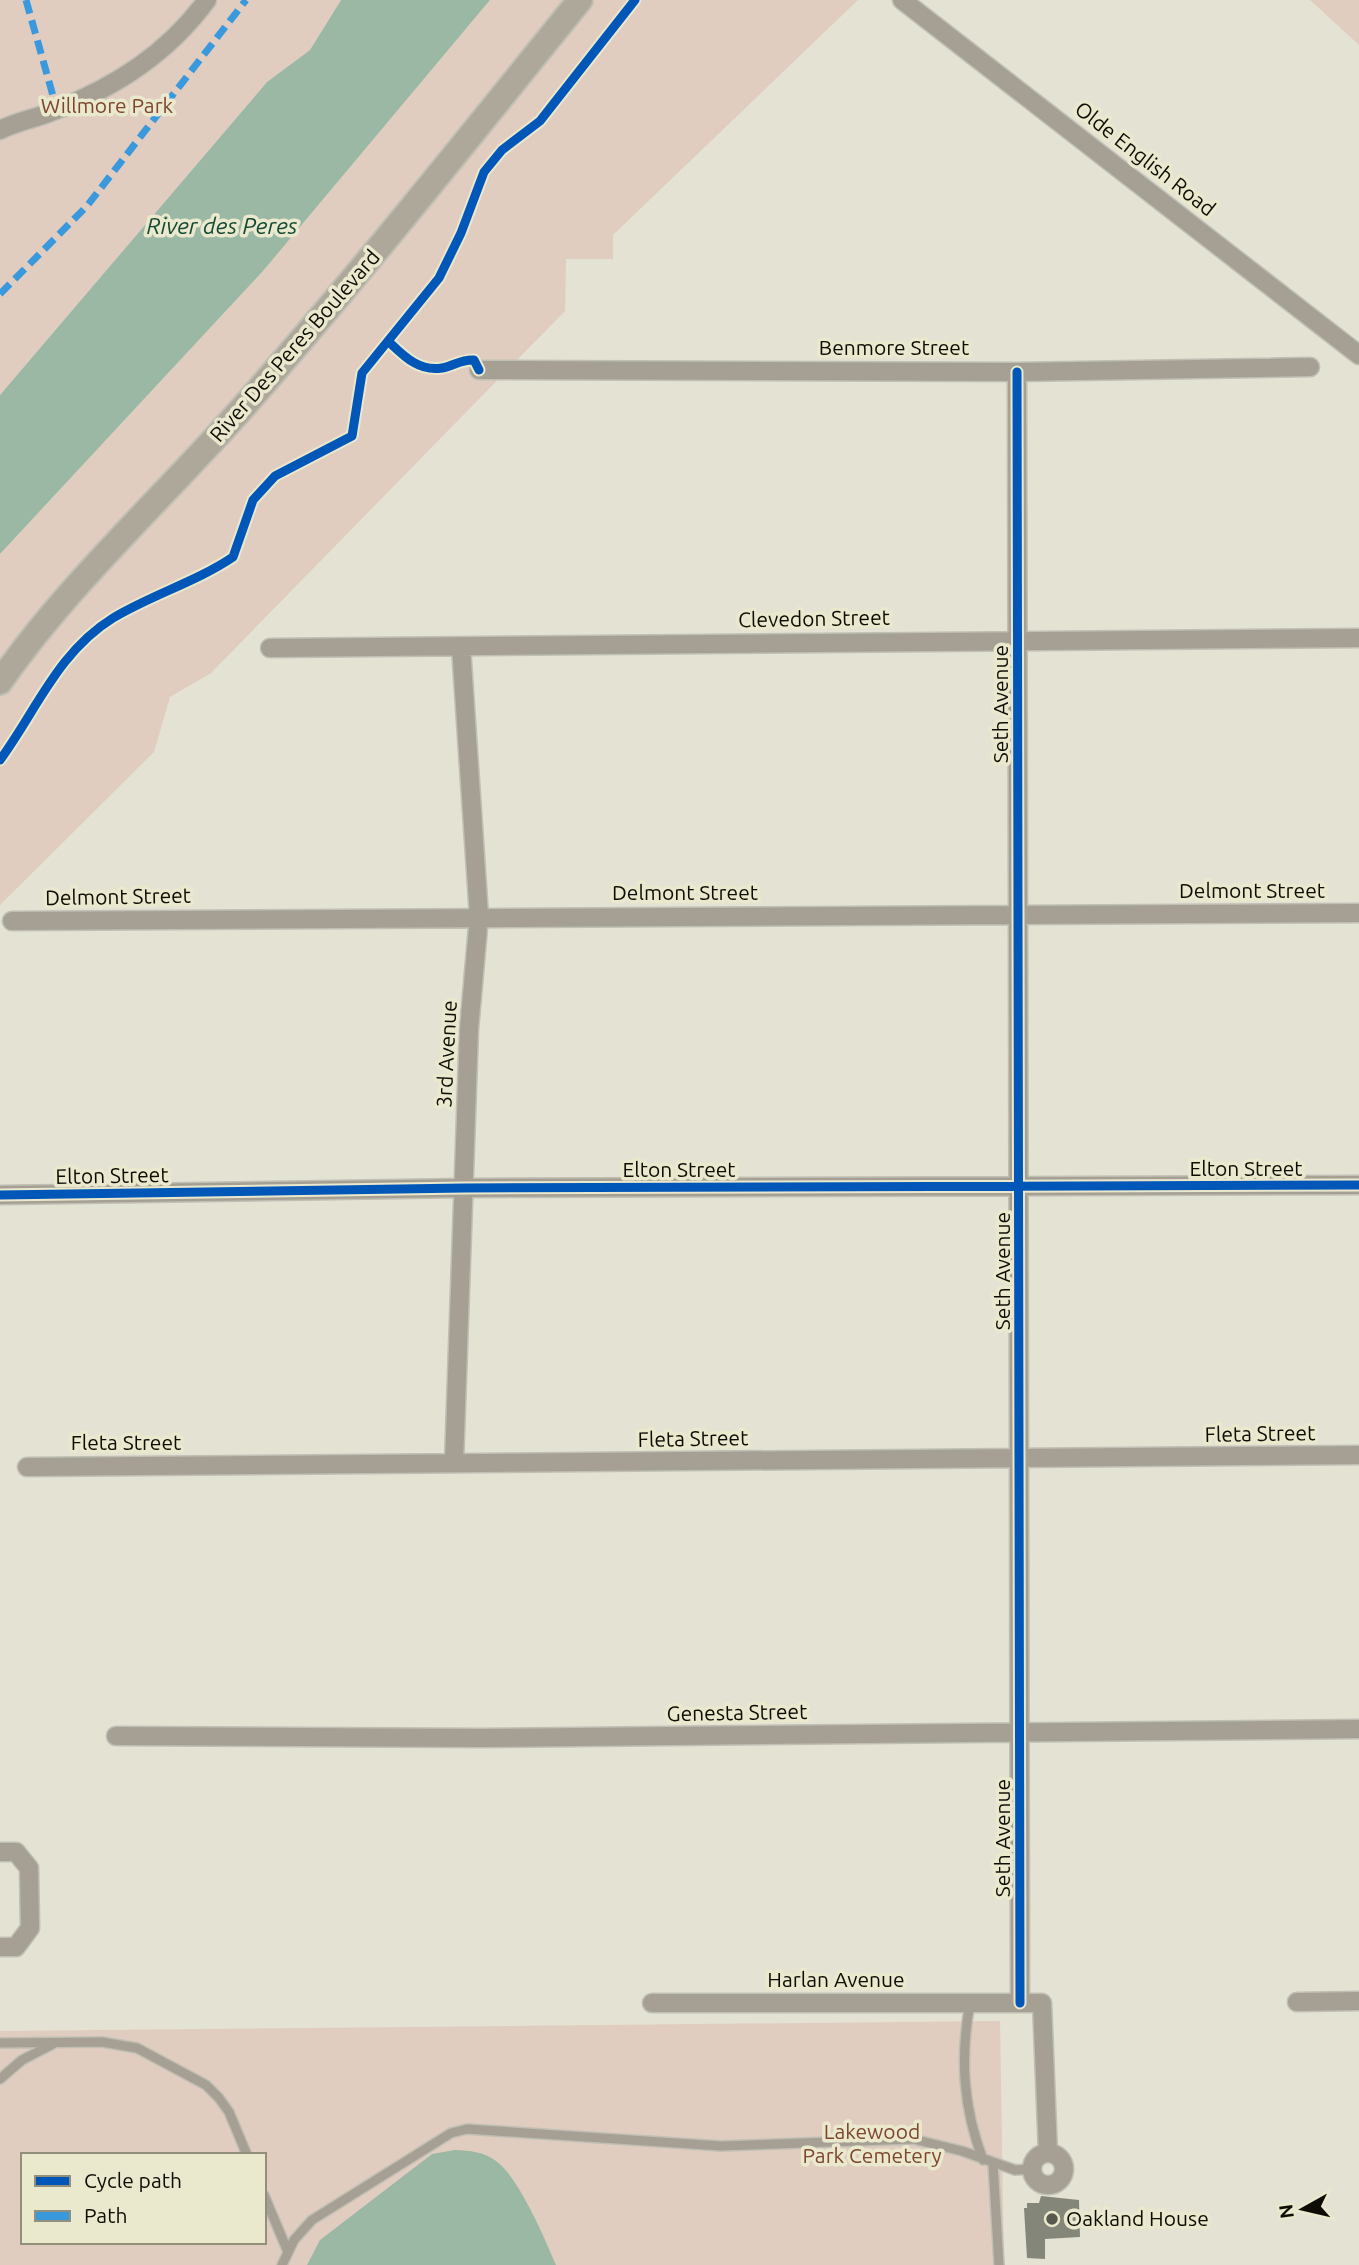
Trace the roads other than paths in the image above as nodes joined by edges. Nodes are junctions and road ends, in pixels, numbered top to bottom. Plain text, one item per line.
1 (207, 0) edge
2 (580, 0) edge
3 (902, 0) edge
4 (0, 130) edge
5 (1359, 355) edge
6 (1310, 367) dead end
7 (479, 370) dead end
8 (1017, 372) junction
9 (1359, 638) edge
10 (1018, 639) junction
11 (461, 647) junction
12 (270, 648) dead end
13 (0, 682) edge
14 (1359, 913) edge
15 (1020, 915) junction
16 (479, 916) junction
17 (12, 921) dead end
18 (1359, 1185) edge
19 (464, 1188) junction
20 (1020, 1188) junction
21 (0, 1195) edge
22 (1359, 1455) edge
23 (1020, 1458) junction
24 (454, 1463) junction
25 (27, 1467) dead end
26 (1359, 1729) edge
27 (1021, 1732) junction
28 (116, 1735) dead end
29 (0, 1852) edge
30 (0, 1947) edge
31 (1359, 2001) edge
32 (1297, 2002) dead end
33 (652, 2003) dead end
34 (970, 2003) junction
35 (1020, 2003) junction
36 (0, 2043) edge
37 (55, 2043) junction
38 (0, 2080) edge
39 (246, 2153) edge
40 (1048, 2153) junction
41 (983, 2160) junction
42 (993, 2164) junction
43 (1032, 2169) junction
44 (266, 2200) edge
45 (288, 2252) junction
46 (282, 2265) edge
47 (999, 2265) edge

1 - 4 street
2 - 13 main road, River Des Peres Boulevard
3 - 5 street, Olde English Road
6 - 8 street, Benmore Street
7 - 8 street, Benmore Street
8 - 10 street, Seth Avenue
9 - 10 street, Clevedon Street
10 - 11 street, Clevedon Street
10 - 15 street, Seth Avenue
11 - 12 street, Clevedon Street
11 - 16 street, 3rd Avenue
14 - 15 street, Delmont Street
15 - 16 street, Delmont Street
15 - 20 street, Seth Avenue
16 - 17 street, Delmont Street
16 - 19 street, 3rd Avenue
18 - 20 street, Elton Street
19 - 20 street, Elton Street
19 - 21 street, Elton Street
19 - 24 street, 3rd Avenue
20 - 23 street, Seth Avenue
22 - 23 street, Fleta Street
23 - 24 street, Fleta Street
23 - 27 street, Seth Avenue
24 - 25 street, Fleta Street
26 - 27 street, Genesta Street
27 - 28 street, Genesta Street
27 - 35 street, Seth Avenue
29 - 30 street
31 - 32 street
33 - 34 street, Harlan Avenue
34 - 35 street, Harlan Avenue
34 - 41 lane
35 - 40 street
36 - 37 lane
37 - 38 lane
37 - 39 lane
40 - 43 street
40 - 43 street
41 - 42 lane
41 - 45 lane
42 - 43 lane
42 - 47 lane
44 - 45 lane
45 - 46 lane

